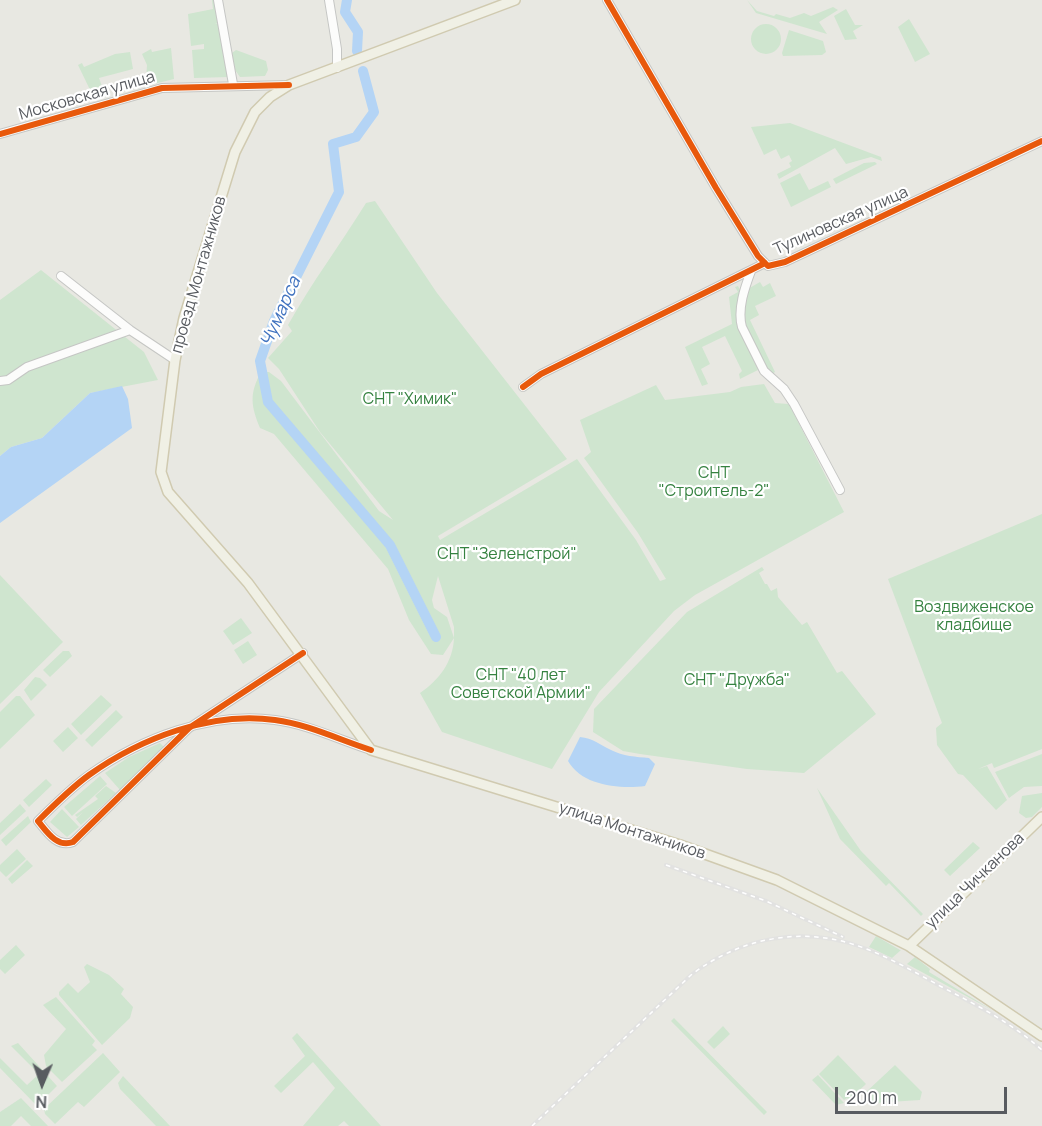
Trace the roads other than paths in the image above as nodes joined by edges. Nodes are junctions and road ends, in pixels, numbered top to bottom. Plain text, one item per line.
1 (218, 0) edge
2 (329, 0) edge
3 (515, 0) edge
4 (606, 0) edge
5 (337, 68) junction
6 (233, 84) junction
7 (289, 85) junction
8 (0, 134) edge
9 (1042, 141) edge
10 (765, 263) junction
11 (751, 271) junction
12 (61, 276) dead end
13 (130, 330) junction
14 (175, 360) junction
15 (0, 381) edge
16 (523, 387) dead end
17 (840, 490) dead end
18 (303, 653) junction
19 (189, 728) junction
20 (371, 750) junction
21 (1042, 817) edge
22 (909, 946) junction
23 (1042, 1036) edge

1 - 6 street
2 - 5 street
3 - 5 main road, Московская улица
4 - 10 street, Тулиновская улица
5 - 7 main road, Московская улица
6 - 7 street, Московская улица
6 - 8 street, Московская улица
7 - 14 main road, проезд Монтажников
9 - 10 street, Тулиновская улица
10 - 11 street
11 - 16 street
11 - 17 street
12 - 13 street
13 - 14 street
13 - 15 street
14 - 18 main road, проезд Монтажников
18 - 19 street
18 - 20 main road, проезд Монтажников
19 - 19 street, улица Монтажников
19 - 20 street, улица Монтажников
20 - 22 main road, улица Монтажников
21 - 22 main road, улица Чичканова
22 - 23 main road, улица Монтажников

